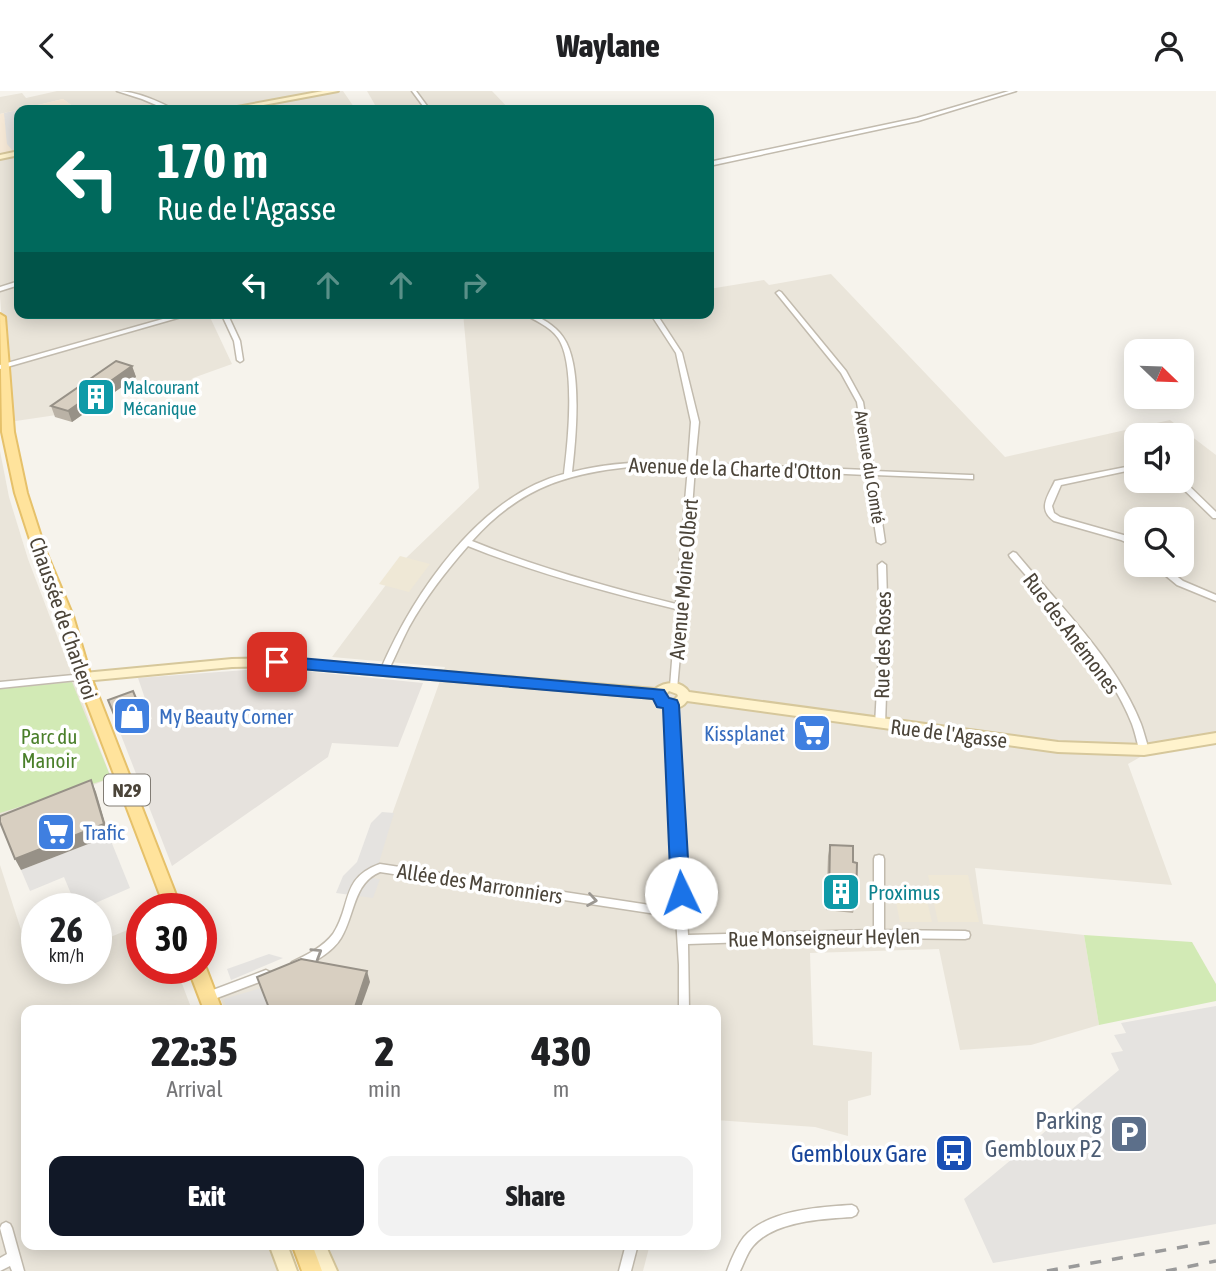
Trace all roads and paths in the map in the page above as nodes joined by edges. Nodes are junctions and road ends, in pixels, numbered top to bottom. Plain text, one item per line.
1 (119, 91) edge
2 (153, 91) edge
3 (335, 91) edge
4 (1014, 91) edge
5 (144, 98) junction
6 (160, 105) edge
7 (254, 105) edge
8 (714, 163) edge
9 (779, 293) dead end
10 (0, 317) edge
11 (170, 319) edge
12 (227, 319) edge
13 (534, 319) edge
14 (657, 319) edge
15 (240, 360) dead end
16 (2, 366) edge
17 (692, 465) junction
18 (1124, 470) edge
19 (870, 473) junction
20 (568, 474) junction
21 (970, 477) dead end
22 (1192, 493) edge
23 (1216, 516) edge
24 (1124, 538) edge
25 (466, 542) junction
26 (881, 542) dead end
27 (1013, 555) dead end
28 (882, 565) dead end
29 (1172, 577) edge
30 (1216, 598) edge
31 (682, 608) junction
32 (384, 671) junction
33 (84, 677) junction
34 (0, 685) edge
35 (679, 692) junction
36 (659, 694) junction
37 (671, 705) junction
38 (880, 725) junction
39 (1216, 738) edge
40 (1144, 750) junction
41 (879, 859) dead end
42 (167, 893) edge
43 (682, 914) junction
44 (879, 934) junction
45 (965, 935) dead end
46 (683, 940) junction
47 (203, 984) edge
48 (211, 1003) edge
49 (684, 1005) edge
50 (852, 1211) dead end
51 (6, 1228) dead end
52 (280, 1250) edge
53 (304, 1250) edge
54 (319, 1250) edge
55 (630, 1250) edge
56 (14, 1257) junction
57 (0, 1265) edge
58 (18, 1271) edge
59 (288, 1271) edge
60 (312, 1271) edge
61 (328, 1271) edge
62 (625, 1271) edge
63 (733, 1271) edge

1 - 5 street
2 - 5 street
3 - 7 street
4 - 8 street
5 - 6 street
9 - 19 street, Avenue du Comté
10 - 16 main road, Chaussée de Charleroi / N29
11 - 16 street
12 - 15 street
13 - 20 street
14 - 17 street, Avenue Moine Olbert
16 - 33 main road, Chaussée de Charleroi / N29
17 - 19 street, Avenue de la Charte d'Otton
17 - 20 street, Avenue de la Charte d'Otton
17 - 31 street, Avenue Moine Olbert
18 - 24 street
19 - 21 street, Avenue de la Charte d'Otton
19 - 26 street, Avenue du Comté
20 - 25 street, Avenue de la Charte d'Otton
22 - 23 street
25 - 31 street
25 - 32 street, Avenue de la Charte d'Otton
27 - 40 street, Rue des Anémones
28 - 38 street, Rue des Roses
29 - 30 street
31 - 35 street, Avenue Moine Olbert
32 - 33 street
32 - 36 street
33 - 34 street
33 - 42 main road, Chaussée de Charleroi / N29
35 - 36 street
35 - 37 street
35 - 38 street, Rue de l'Agasse
36 - 37 street
37 - 43 street
38 - 40 street, Rue de l'Agasse
39 - 40 street, Rue de l'Agasse
41 - 44 street
43 - 46 street
48 -> 43 street, Allée des Marronniers
44 - 45 street, Rue Monseigneur Heylen
44 - 46 street, Rue Monseigneur Heylen
46 - 49 street
47 - 48 main road
50 - 63 street
51 - 56 street
52 - 59 street
53 - 60 main road
54 - 61 street
55 - 62 street
56 - 57 street
56 - 58 street

